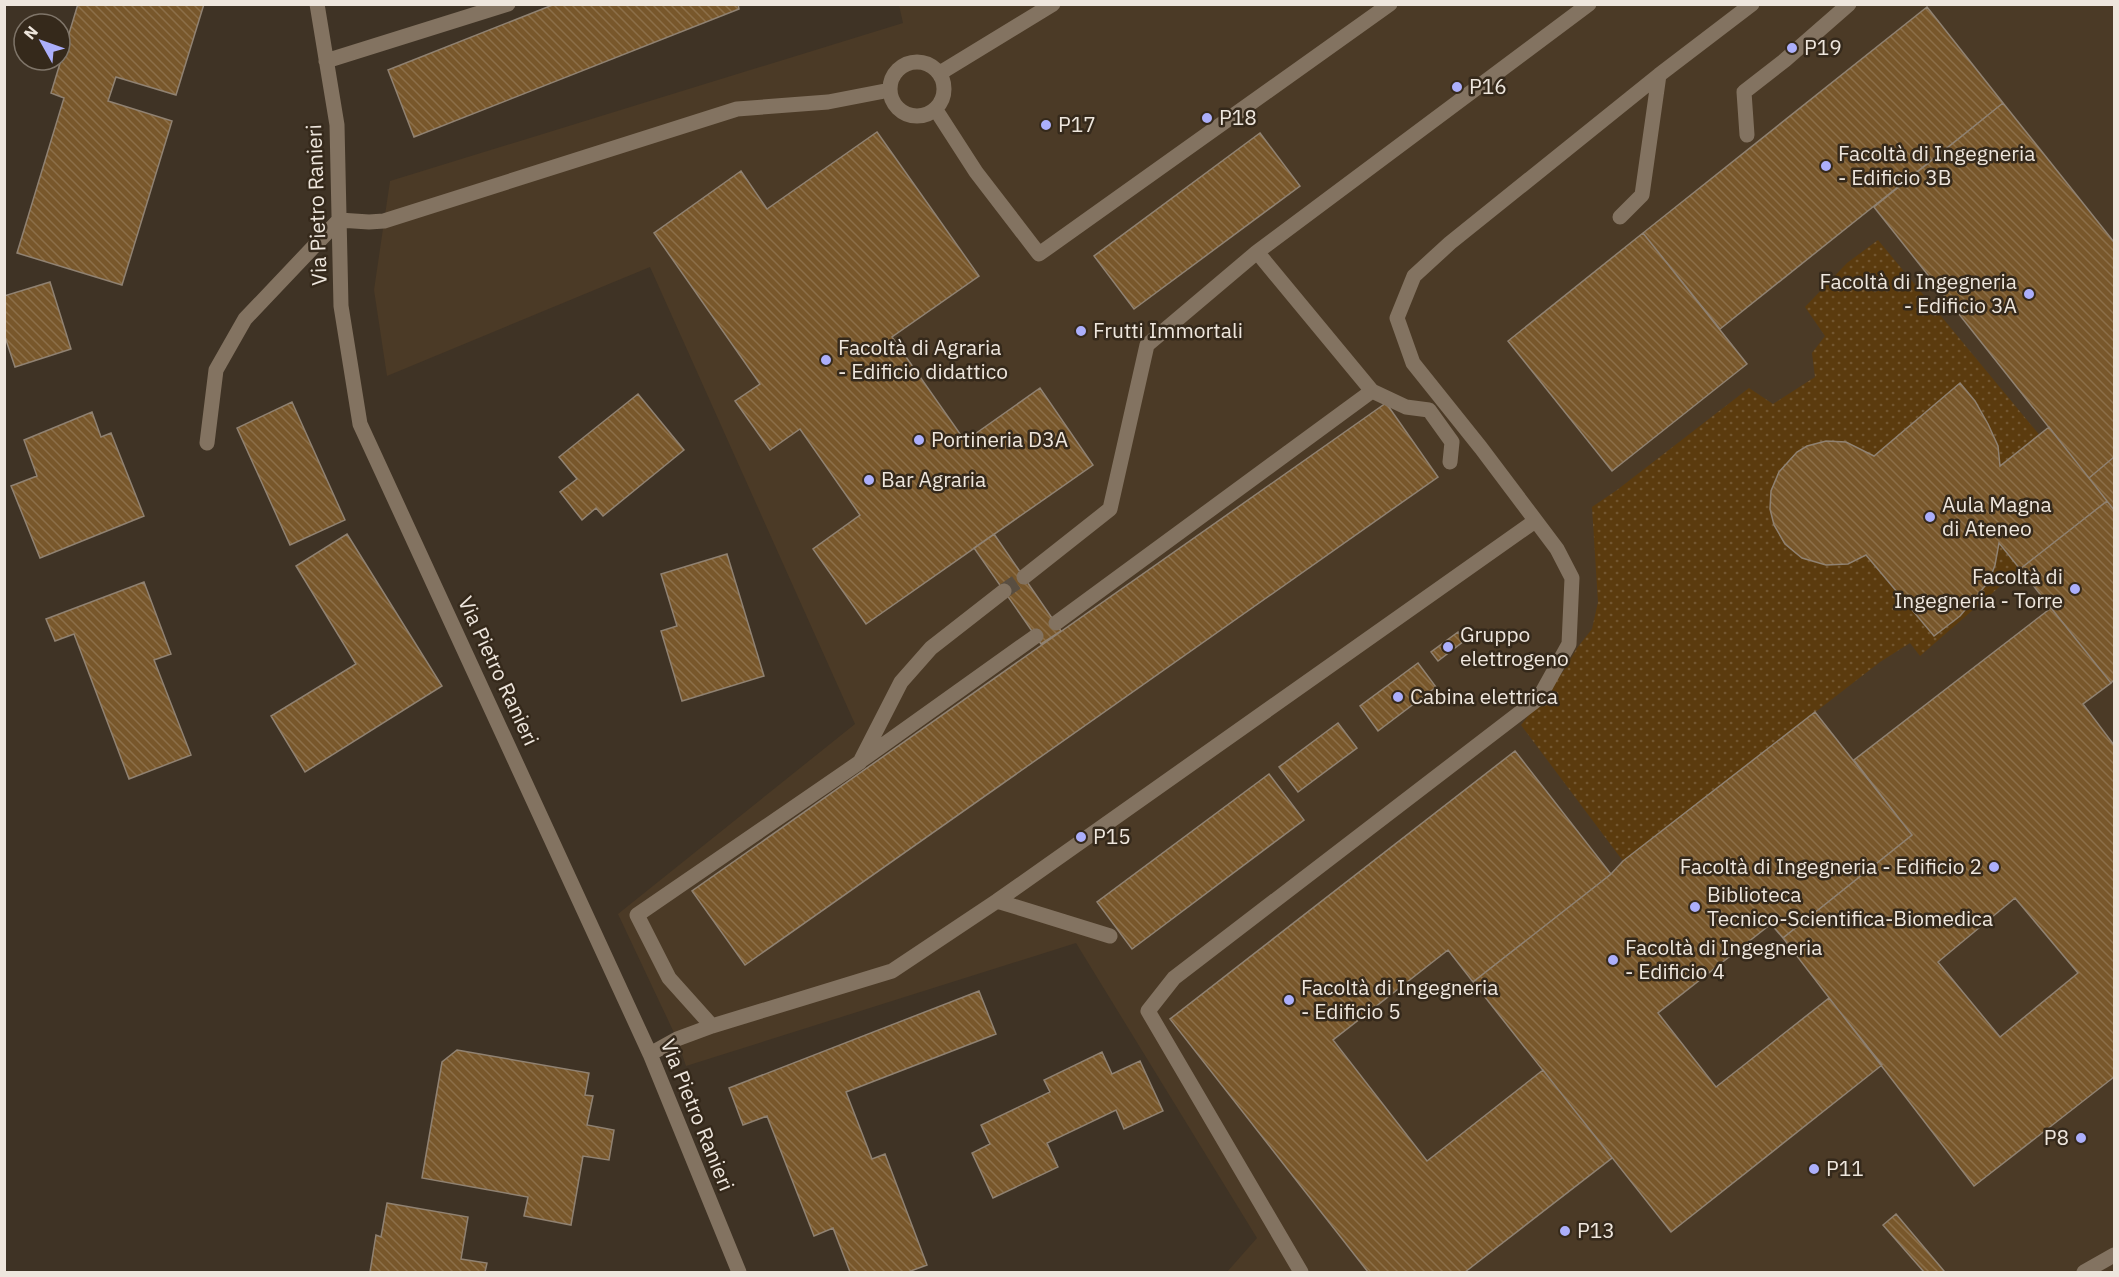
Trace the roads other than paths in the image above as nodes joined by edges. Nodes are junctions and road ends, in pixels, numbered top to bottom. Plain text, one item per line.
1 (317, 4) edge
2 (508, 4) edge
3 (1053, 4) edge
4 (1390, 4) edge
5 (1589, 4) edge
6 (1752, 4) edge
7 (1849, 4) edge
8 (326, 62) junction
9 (940, 73) junction
10 (1659, 75) junction
11 (890, 90) junction
12 (936, 110) junction
13 (1747, 135) dead end
14 (1620, 217) dead end
15 (339, 220) junction
16 (1257, 252) junction
17 (1372, 391) junction
18 (207, 443) dead end
19 (1450, 462) dead end
20 (1535, 521) junction
21 (1024, 577) tunnel mouth
22 (1004, 591) tunnel mouth
23 (1056, 623) dead end
24 (1036, 636) dead end
25 (860, 762) junction
26 (997, 901) junction
27 (1110, 936) dead end
28 (712, 1026) junction
29 (650, 1054) junction
30 (2115, 1255) edge
31 (739, 1272) edge
32 (1301, 1272) edge
33 (2084, 1272) edge

1 - 8 street, Via Pietro Ranieri
2 - 8 street
3 - 9 street
4 - 12 street
5 - 16 street
6 - 10 street
7 - 13 street
8 - 15 street, Via Pietro Ranieri
9 - 11 street
9 - 12 street
10 - 14 street
10 - 20 street
11 - 12 street
11 - 15 street
15 - 18 street
15 - 29 street, Via Pietro Ranieri
16 - 17 street
16 - 21 street
17 - 19 street
17 - 23 street
20 - 26 street
20 - 32 street
22 - 25 street
24 - 25 street
25 - 28 street
26 - 27 street
26 - 28 street
28 - 29 street
29 - 31 street, Via Pietro Ranieri
30 - 33 street

